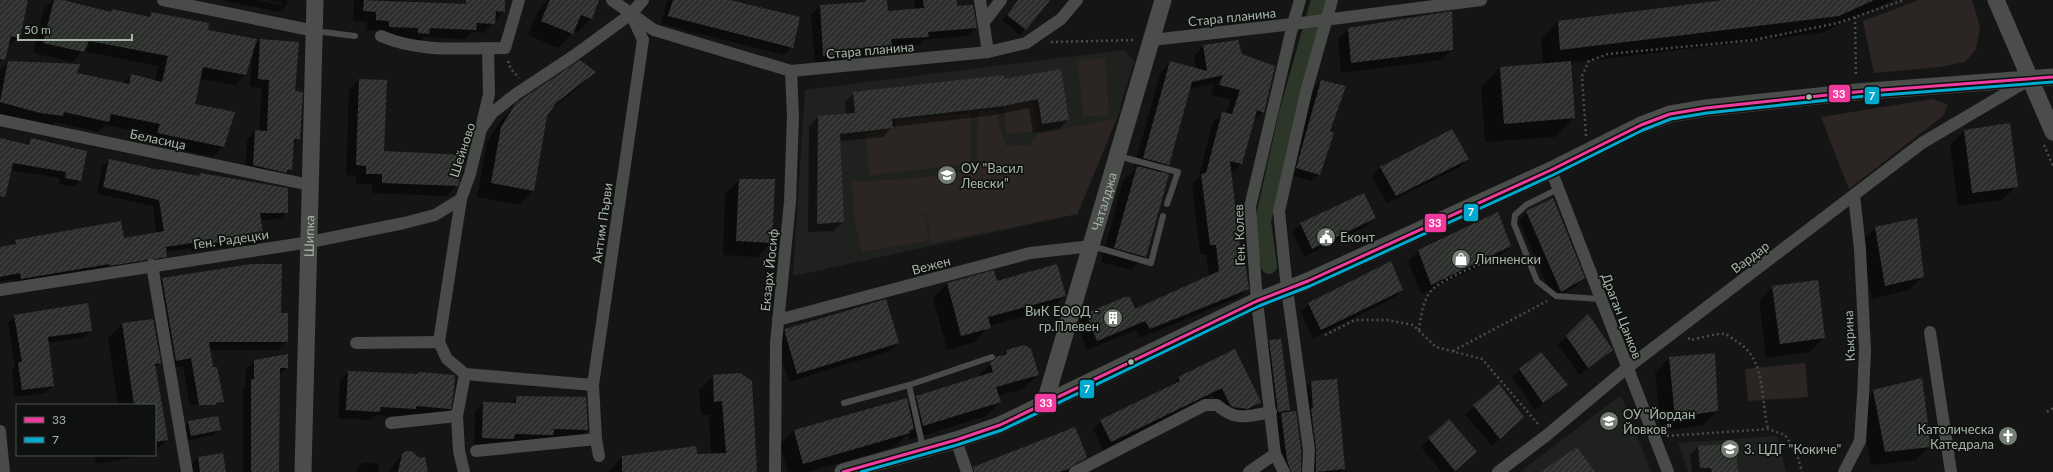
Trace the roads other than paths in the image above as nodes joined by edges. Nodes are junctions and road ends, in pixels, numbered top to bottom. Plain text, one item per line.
1 (163, 0) edge
2 (315, 0) edge
3 (519, 0) edge
4 (612, 0) edge
5 (643, 0) edge
6 (980, 0) edge
7 (1001, 0) edge
8 (1077, 0) edge
9 (1164, 0) edge
10 (1300, 0) edge
11 (1332, 0) edge
12 (1481, 0) edge
13 (1996, 0) edge
14 (631, 14) junction
15 (1324, 20) junction
16 (984, 22) junction
17 (1298, 24) junction
18 (314, 31) junction
19 (354, 36) dead end
20 (381, 36) dead end
21 (1152, 40) junction
22 (488, 48) junction
23 (988, 52) junction
24 (791, 71) junction
25 (2053, 77) edge
26 (2030, 79) junction
27 (0, 120) edge
28 (481, 129) junction
29 (2053, 132) edge
30 (1118, 156) junction
31 (1551, 170) junction
32 (310, 185) junction
33 (1558, 189) junction
34 (1854, 195) junction
35 (461, 199) junction
36 (1167, 204) dead end
37 (1163, 216) dead end
38 (310, 242) junction
39 (1092, 246) junction
40 (152, 265) junction
41 (1287, 289) junction
42 (0, 290) edge
43 (1599, 299) junction
44 (1257, 302) junction
45 (778, 320) junction
46 (1930, 332) dead end
47 (439, 342) junction
48 (356, 343) dead end
49 (992, 357) dead end
50 (1627, 368) junction
51 (465, 374) junction
52 (593, 384) junction
53 (909, 385) junction
54 (1045, 402) junction
55 (844, 403) dead end
56 (1271, 412) junction
57 (457, 416) junction
58 (391, 423) dead end
59 (0, 431) edge
60 (596, 439) junction
61 (956, 440) junction
62 (924, 449) junction
63 (476, 451) dead end
64 (1275, 454) junction
65 (599, 456) dead end
66 (4, 472) edge
67 (187, 472) edge
68 (303, 472) edge
69 (464, 472) edge
70 (775, 472) edge
71 (843, 472) edge
72 (967, 472) edge
73 (1075, 472) edge
74 (1249, 472) edge
75 (1284, 472) edge
76 (1308, 472) edge
77 (1498, 472) edge
78 (1668, 472) edge
79 (1844, 472) edge
80 (1951, 472) edge

1 - 18 street
2 - 18 street, Шипка
3 - 22 street
4 - 14 street, Стара планина
5 - 14 street
6 - 16 street
7 - 16 street
8 - 23 street, Стара планина
9 - 21 street, Чаталджа
10 - 17 street, Ген. Колев
11 - 15 street
12 - 15 street, Стара планина
13 - 26 street
14 - 24 street, Стара планина
14 - 28 street, Шейново
14 - 52 street, Антим Първи
15 - 17 street, Стара планина
15 - 41 street
16 - 23 street
17 - 21 street, Стара планина
17 - 44 street, Ген. Колев
18 - 19 lane
18 - 32 street, Шипка
20 - 22 street
21 - 30 street, Чаталджа
22 - 28 street
23 - 24 street, Стара планина
24 - 45 street, Екзарх Йосиф
25 - 26 street
26 - 29 street
26 - 31 street
26 - 34 street, Вардар
27 - 32 street, Беласица
28 - 35 street, Шейново
30 - 36 lane
30 - 39 street, Чаталджа
31 - 33 street, Драган Цанков
31 - 41 street
32 - 38 street, Шипка
33 - 43 street, Драган Цанков
33 - 43 lane
34 - 50 street, Вардар
34 - 79 street, Къкрина
35 - 38 street, Ген. Радецки
35 - 47 street, Шейново
37 - 39 lane
38 - 40 street, Ген. Радецки
38 - 68 street, Шипка
39 - 45 street, Вежен
39 - 54 street, Чаталджа
40 - 42 street, Ген. Радецки
40 - 67 street
41 - 44 street
41 - 76 street
43 - 50 street, Драган Цанков
44 - 54 street
44 - 56 street, Ген. Колев
45 - 70 street, Екзарх Йосиф
46 - 80 street
47 - 48 street
47 - 51 street
49 - 53 lane
50 - 77 street, Вардар
50 - 78 street, Драган Цанков
51 - 52 street
51 - 57 street
52 - 60 street, Антим Първи
53 - 55 lane
53 - 62 lane
54 - 61 street
56 - 64 street, Ген. Колев
56 - 73 street
57 - 58 street
57 - 69 street
59 - 66 street
60 - 63 street
60 - 65 street, Антим Първи
61 - 62 street
61 - 72 street
62 - 71 street
64 - 74 street
64 - 75 street, Ген. Колев

